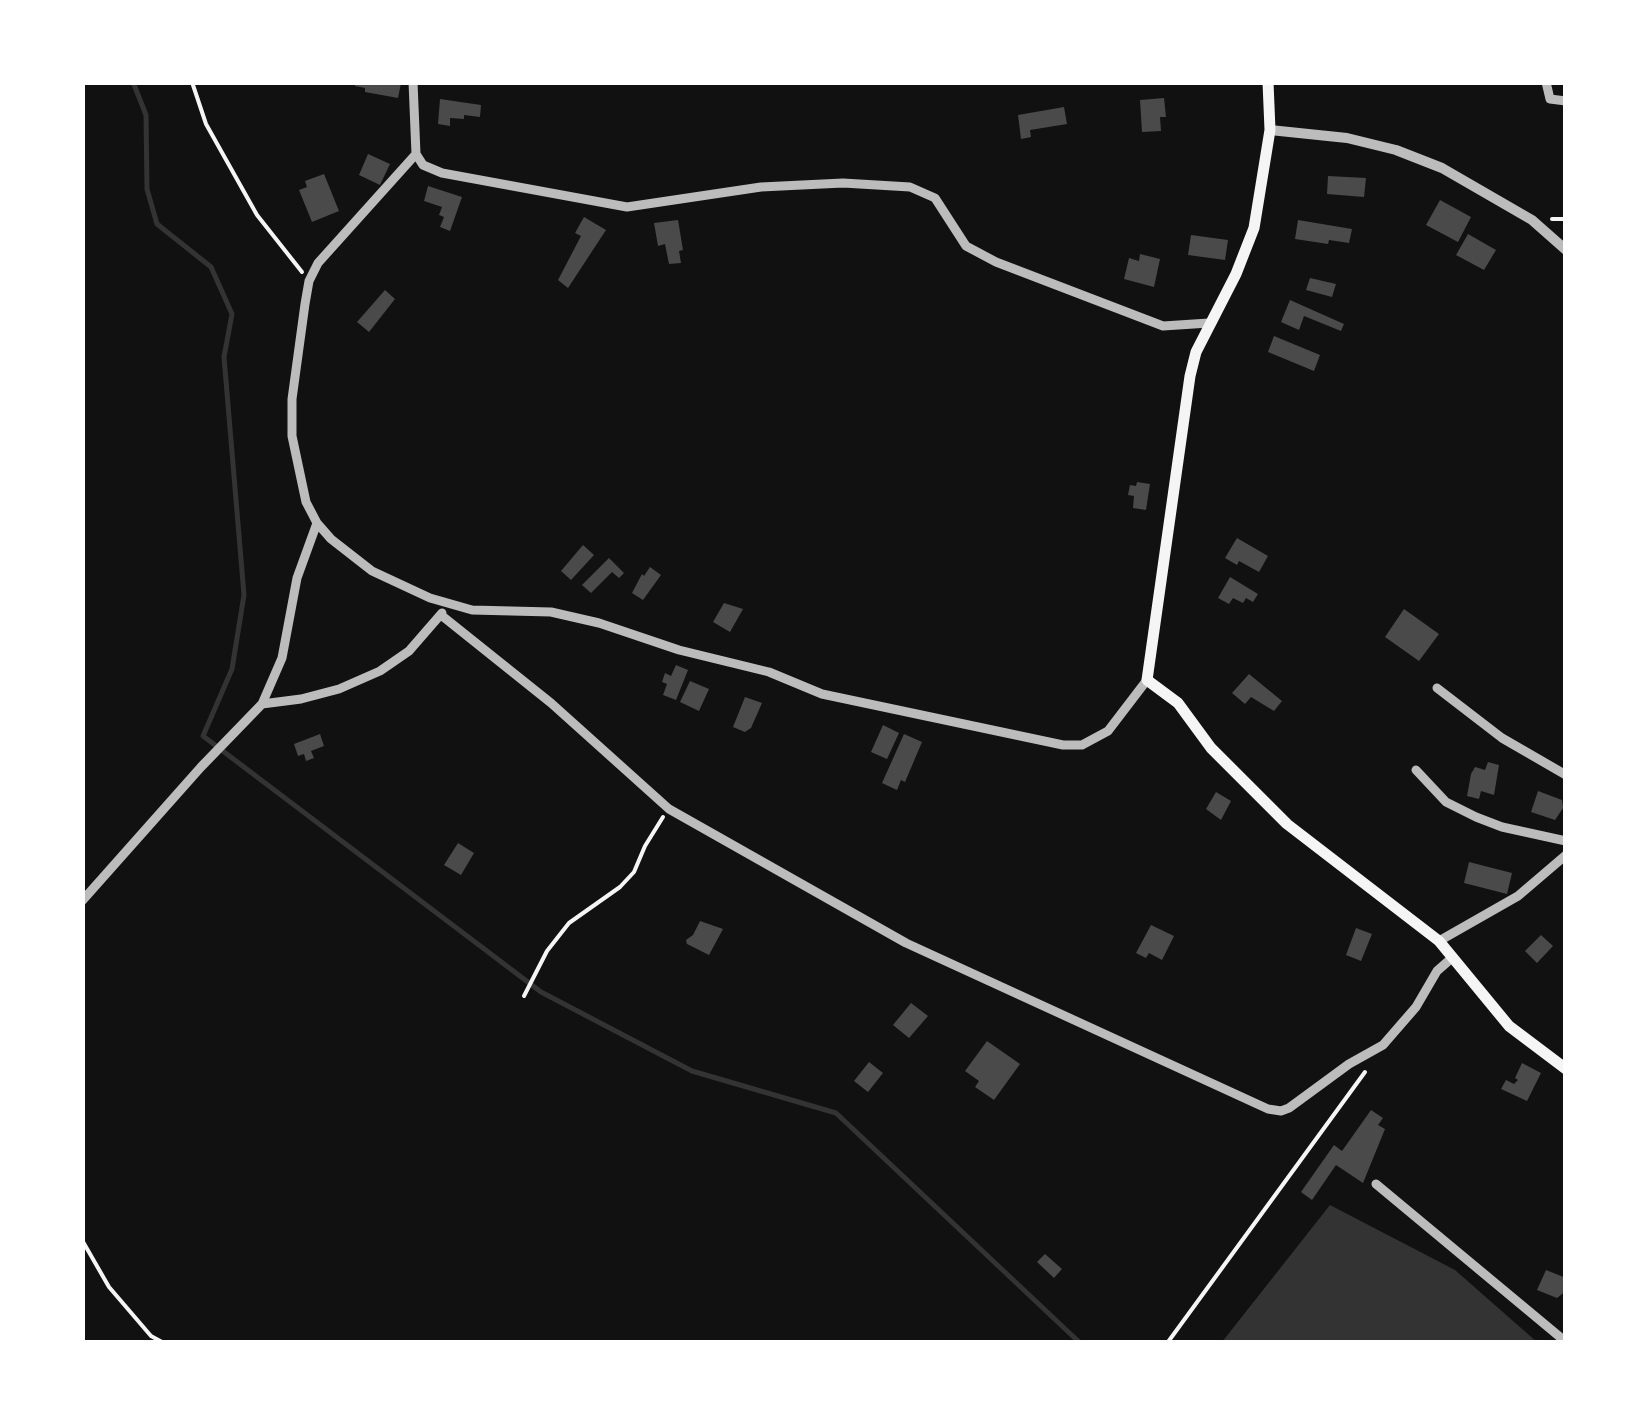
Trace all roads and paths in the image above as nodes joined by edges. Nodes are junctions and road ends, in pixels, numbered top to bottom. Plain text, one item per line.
1 (192, 82) edge
2 (413, 82) edge
3 (1268, 82) edge
4 (1546, 82) edge
5 (1566, 101) edge
6 (1270, 130) junction
7 (416, 154) junction
8 (1566, 250) edge
9 (310, 281) junction
10 (1210, 324) junction
11 (317, 523) junction
12 (450, 603) junction
13 (441, 616) junction
14 (1147, 680) junction
15 (1437, 688) dead end
16 (259, 709) junction
17 (1416, 770) dead end
18 (1566, 776) edge
19 (669, 809) junction
20 (1566, 841) edge
21 (1566, 855) edge
22 (82, 901) edge
23 (1439, 941) junction
24 (1453, 956) junction
25 (524, 996) dead end
26 (1383, 1045) junction
27 (1566, 1070) edge
28 (1376, 1184) dead end
29 (82, 1240) edge
30 (162, 1342) edge
31 (1168, 1342) edge
32 (1566, 1342) edge

1 - 9 path
2 - 7 street
3 - 6 main road
4 - 5 street
6 - 8 street
6 - 10 main road
7 - 9 street
7 - 10 street
9 - 11 street
10 - 14 main road
11 - 12 street
11 - 16 street
12 - 13 street
12 - 14 street
13 - 16 street
13 - 19 street
14 - 23 main road
15 - 18 street
16 - 22 street
17 - 20 street
19 - 25 path
19 - 26 street
21 - 23 street
23 - 24 main road
24 - 26 street
24 - 27 main road
26 - 31 path
28 - 32 street
29 - 30 path

